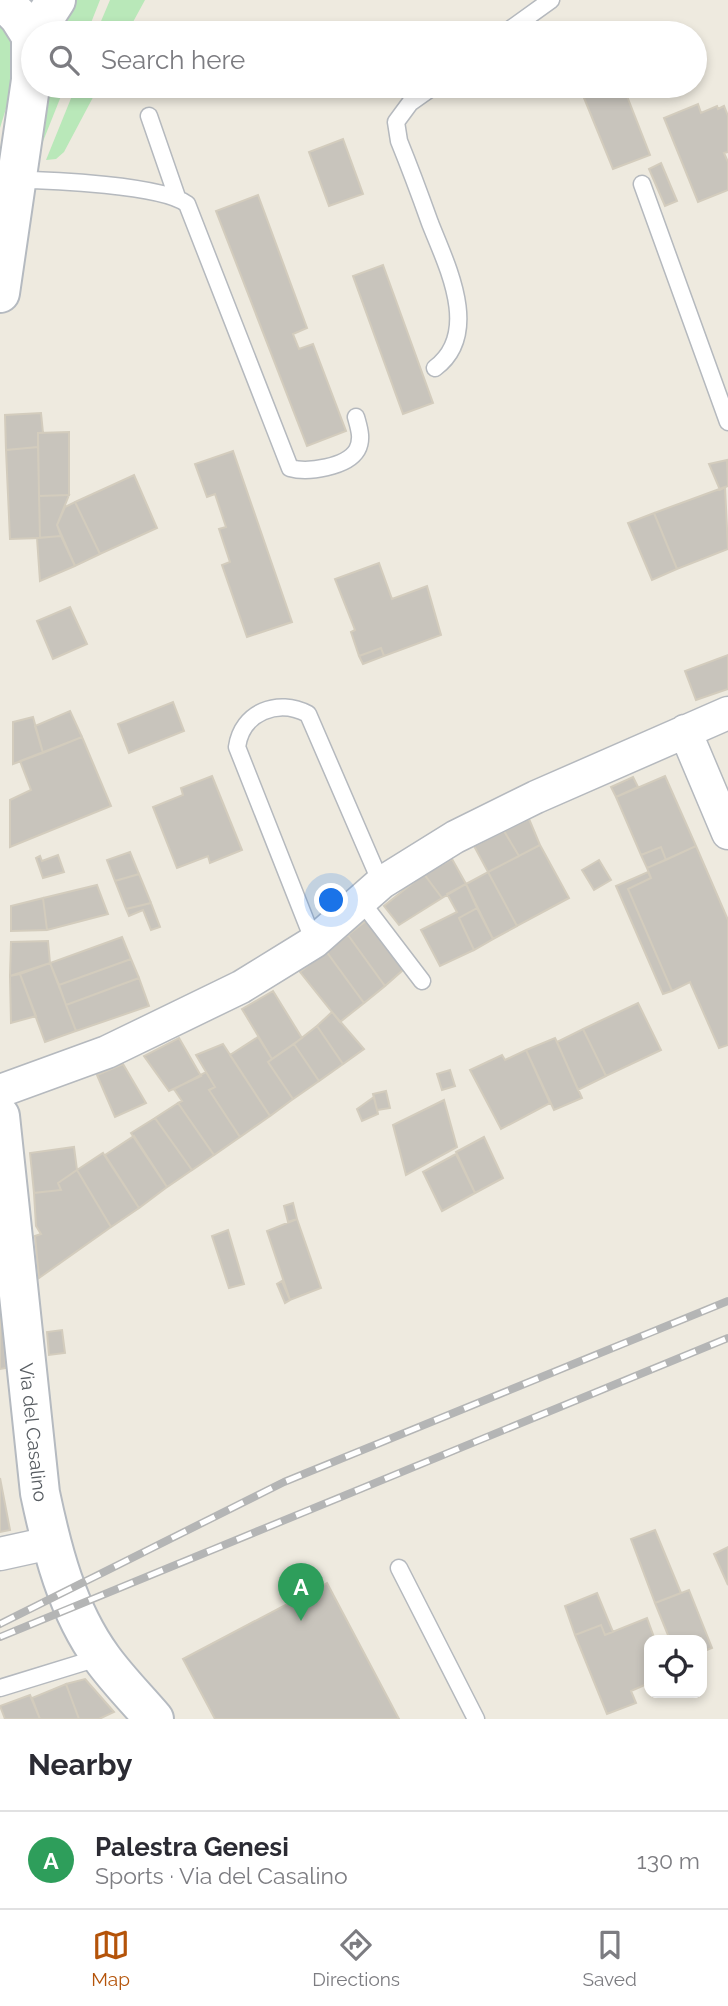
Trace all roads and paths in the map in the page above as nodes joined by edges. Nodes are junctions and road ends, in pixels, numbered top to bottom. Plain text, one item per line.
1 (2, 0) edge
2 (56, 0) edge
3 (551, 0) edge
4 (21, 21) edge
5 (45, 21) edge
6 (522, 21) edge
7 (29, 98) edge
8 (417, 98) edge
9 (149, 116) dead end
10 (16, 180) junction
11 (642, 184) dead end
12 (177, 197) junction
13 (0, 293) edge
14 (435, 368) dead end
15 (356, 417) dead end
16 (728, 422) edge
17 (728, 713) edge
18 (685, 731) junction
19 (728, 833) edge
20 (371, 892) junction
21 (314, 942) junction
22 (422, 981) dead end
23 (0, 1091) edge
24 (0, 1116) edge
25 (50, 1543) junction
26 (0, 1554) edge
27 (399, 1568) dead end
28 (101, 1657) junction
29 (0, 1688) edge
30 (154, 1719) edge
31 (476, 1719) edge

1 - 4 street
2 - 5 street
3 - 6 lane
7 - 10 street
8 - 14 lane
9 - 12 lane
10 - 12 lane
10 - 13 street
11 - 16 lane
12 - 15 lane
17 - 18 street
18 - 19 street
18 - 20 street
20 - 21 street
20 - 21 lane
20 - 22 lane
21 - 23 street
24 - 25 street, Via del Casalino
25 - 26 street
25 - 28 street, Via del Casalino
27 - 31 lane
28 - 29 lane
28 - 30 street, Via del Casalino

